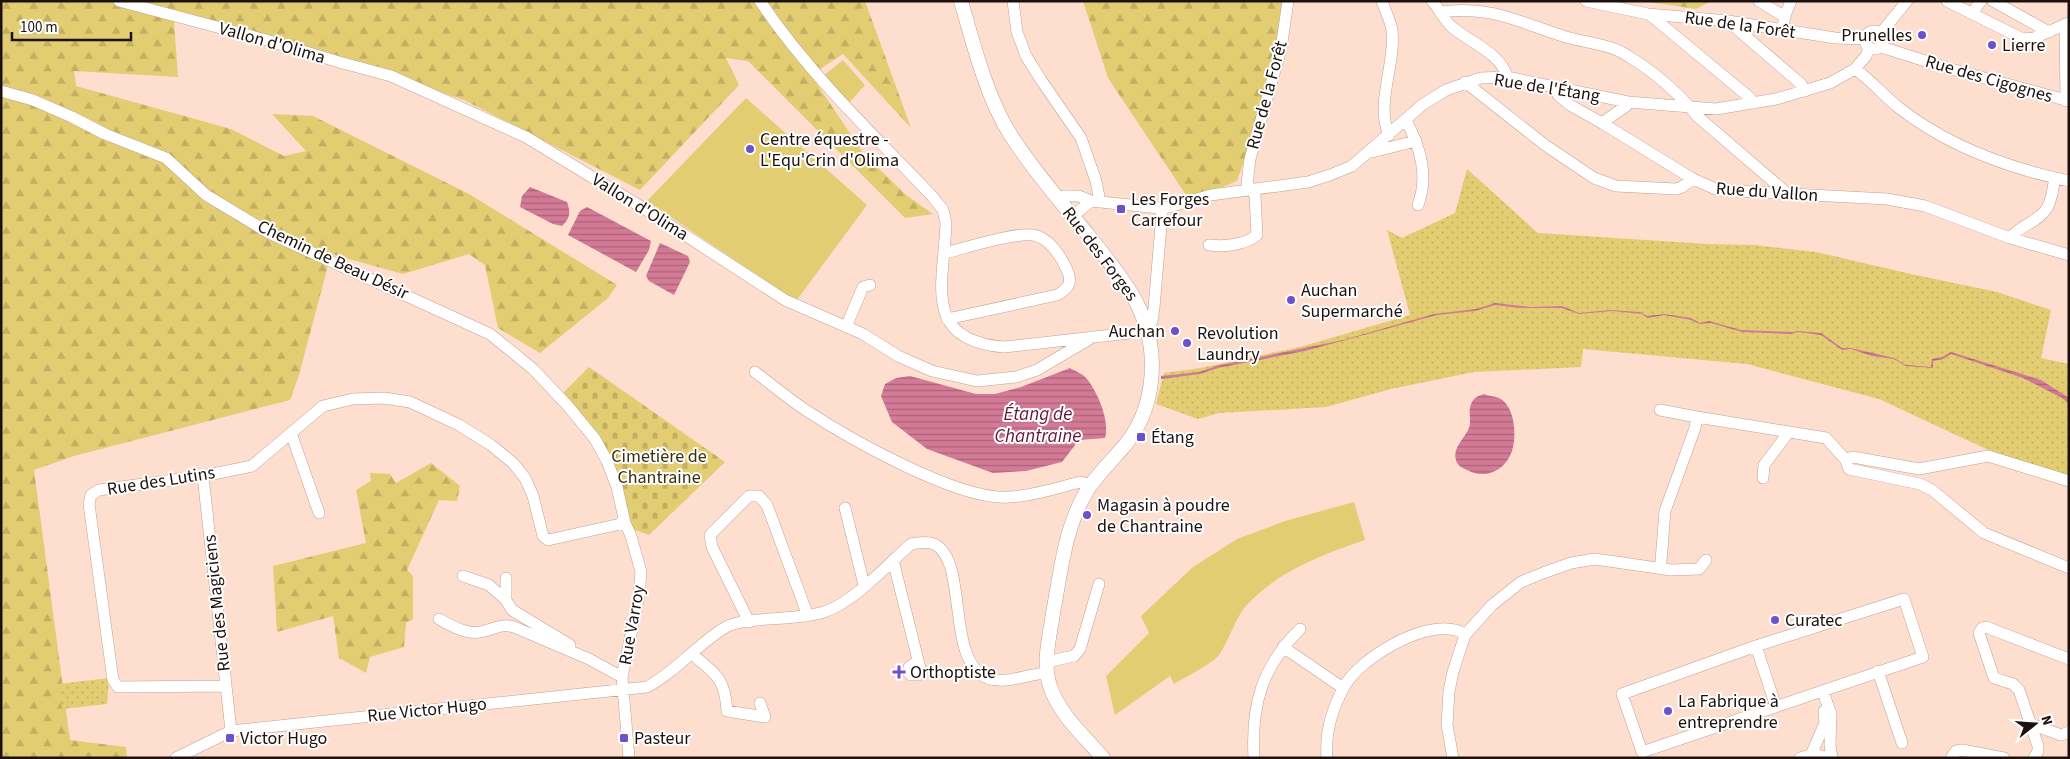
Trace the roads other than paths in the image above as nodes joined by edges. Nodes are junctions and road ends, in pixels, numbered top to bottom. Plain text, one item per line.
1 (119, 1) edge
2 (760, 1) edge
3 (961, 1) edge
4 (1013, 1) edge
5 (1288, 1) edge
6 (1382, 1) edge
7 (1432, 1) edge
8 (1586, 1) edge
9 (1759, 1) edge
10 (1791, 1) edge
11 (1907, 1) edge
12 (1948, 1) edge
13 (1981, 1) edge
14 (1993, 1) edge
15 (1441, 12) junction
16 (1972, 13) junction
17 (1648, 14) junction
18 (1785, 17) junction
19 (1728, 21) junction
20 (2067, 23) edge
21 (1782, 30) junction
22 (2049, 32) junction
23 (1881, 34) junction
24 (1867, 43) junction
25 (1881, 47) junction
26 (1856, 69) junction
27 (1507, 77) junction
28 (1465, 82) junction
29 (1559, 88) junction
30 (1, 91) edge
31 (1805, 91) junction
32 (2068, 101) edge
33 (1628, 102) junction
34 (1754, 103) junction
35 (1690, 108) junction
36 (1406, 120) junction
37 (1602, 122) junction
38 (1389, 134) junction
39 (1416, 141) junction
40 (1369, 152) junction
41 (2055, 178) junction
42 (1693, 179) junction
43 (2069, 181) edge
44 (1250, 188) junction
45 (1788, 195) junction
46 (1059, 199) junction
47 (1095, 202) junction
48 (1418, 205) dead end
49 (1159, 208) junction
50 (1073, 216) junction
51 (2010, 238) junction
52 (1209, 245) dead end
53 (945, 253) junction
54 (2069, 255) edge
55 (870, 285) dead end
56 (947, 319) junction
57 (846, 327) junction
58 (1148, 331) junction
59 (1093, 337) junction
60 (755, 372) dead end
61 (1660, 410) dead end
62 (1697, 417) junction
63 (1789, 432) junction
64 (291, 433) junction
65 (1845, 459) junction
66 (203, 476) junction
67 (1763, 478) dead end
68 (2069, 481) edge
69 (1091, 485) junction
70 (618, 487) joint
71 (844, 508) dead end
72 (320, 512) dead end
73 (625, 523) junction
74 (893, 560) junction
75 (1706, 560) dead end
76 (1661, 561) dead end
77 (2069, 568) edge
78 (463, 576) dead end
79 (506, 578) dead end
80 (1099, 584) dead end
81 (864, 586) junction
82 (506, 600) junction
83 (808, 616) junction
84 (439, 619) dead end
85 (749, 622) junction
86 (1300, 629) dead end
87 (1466, 635) junction
88 (1756, 646) junction
89 (1283, 647) junction
90 (692, 654) junction
91 (589, 659) junction
92 (2069, 659) edge
93 (918, 661) dead end
94 (1047, 668) junction
95 (1878, 672) junction
96 (622, 683) junction
97 (226, 686) junction
98 (1343, 688) junction
99 (1823, 692) junction
100 (760, 703) dead end
101 (1776, 707) junction
102 (2031, 724) junction
103 (231, 731) junction
104 (2065, 734) edge
105 (1902, 743) dead end
106 (1806, 756) edge
107 (176, 758) edge
108 (629, 758) edge
109 (1103, 758) edge
110 (1254, 758) edge
111 (1327, 758) edge
112 (1453, 758) edge
113 (1827, 758) edge
114 (1832, 758) edge
115 (1951, 758) edge
116 (2004, 758) edge
117 (2034, 758) edge

1 - 57 street, Vallon d'Olima
2 - 53 street
3 - 46 main road, Rue des Forges
4 - 47 street
5 - 44 street, Rue de la Forêt
6 - 38 street
7 - 15 street
8 - 17 street, Rue de la Forêt
9 - 18 street
10 - 18 street
11 - 23 street
12 - 16 street
13 - 16 street
14 - 22 street
15 - 27 street
15 - 35 street
16 - 22 street
17 - 19 street, Rue de la Forêt
17 - 34 street
18 - 21 street
19 - 21 street, Rue de la Forêt
19 - 31 street
20 - 22 street
20 - 32 street
21 - 24 street, Rue de la Forêt
23 - 24 street
23 - 25 street
24 - 25 street
24 - 26 street
25 - 32 street, Rue des Cigognes
26 - 31 street, Rue de l'Étang
26 - 41 street
27 - 28 street, Rue de l'Étang
27 - 29 street, Rue de l'Étang
28 - 36 street, Rue de l'Étang
28 - 42 street, Rue du Vallon
29 - 33 street, Rue de l'Étang
29 - 37 street
30 - 70 street, Chemin de Beau Désir
31 - 34 street, Rue de l'Étang
33 - 35 street, Rue de l'Étang
33 - 37 street
34 - 35 street, Rue de l'Étang
35 - 45 street
36 - 38 street, Rue de l'Étang
36 - 39 street
37 - 42 street
38 - 40 street, Rue de l'Étang
39 - 40 street
39 - 48 street
40 - 44 street, Rue de l'Étang
41 - 43 street
41 - 51 street
42 - 45 street, Rue du Vallon
44 - 49 street, Rue de l'Étang
44 - 52 street, Rue de la Forêt
45 - 51 street, Rue du Vallon
46 - 47 street, Rue de l'Étang
46 - 50 main road, Rue des Forges
47 - 49 street, Rue de l'Étang
47 - 50 street
49 - 58 street
50 - 58 main road, Rue des Forges
51 - 54 street, Rue du Vallon
53 - 56 street
53 - 56 street
55 - 57 street
56 - 59 street
57 - 59 street, Vallon d'Olima
58 - 59 street, Vallon d'Olima
58 - 69 main road, Rue des Forges
60 - 69 street
61 - 62 street
62 - 63 street
62 - 76 street
63 - 65 street
63 - 67 street
64 - 66 street, Rue des Lutins
64 - 72 street
64 - 73 street, Rue des Lutins
65 - 68 street
65 - 77 street
66 - 97 street, Rue des Magiciens
66 - 97 street, Rue des Lutins
69 - 94 main road, Rue des Forges
70 - 73 street, Rue Varroy
71 - 81 street
73 - 96 street, Rue Varroy
74 - 81 street, Rue Victor Hugo
74 - 93 street
74 - 94 street, Rue Victor Hugo
75 - 87 street
78 - 82 street, Rue Varroy
79 - 82 street
80 - 94 street
81 - 83 street, Rue Victor Hugo
82 - 91 street, Rue Varroy
83 - 85 street, Rue Victor Hugo
83 - 85 street
84 - 91 street, Rue Varroy
85 - 90 street, Rue Victor Hugo
86 - 89 street
87 - 98 street
87 - 112 street
88 - 95 street
88 - 101 street
88 - 101 street
89 - 98 street
89 - 110 street
90 - 96 street, Rue Victor Hugo
90 - 100 street
91 - 96 street, Rue Varroy
92 - 102 street
94 - 109 main road, Rue des Forges
95 - 99 street
95 - 105 street
96 - 103 street, Rue Victor Hugo
96 - 108 street, Rue Varroy
97 - 103 street, Rue des Magiciens
98 - 111 street
99 - 101 street
99 - 106 street
99 - 114 street
102 - 104 street
102 - 117 street
103 - 107 street
106 - 113 street
115 - 116 street

